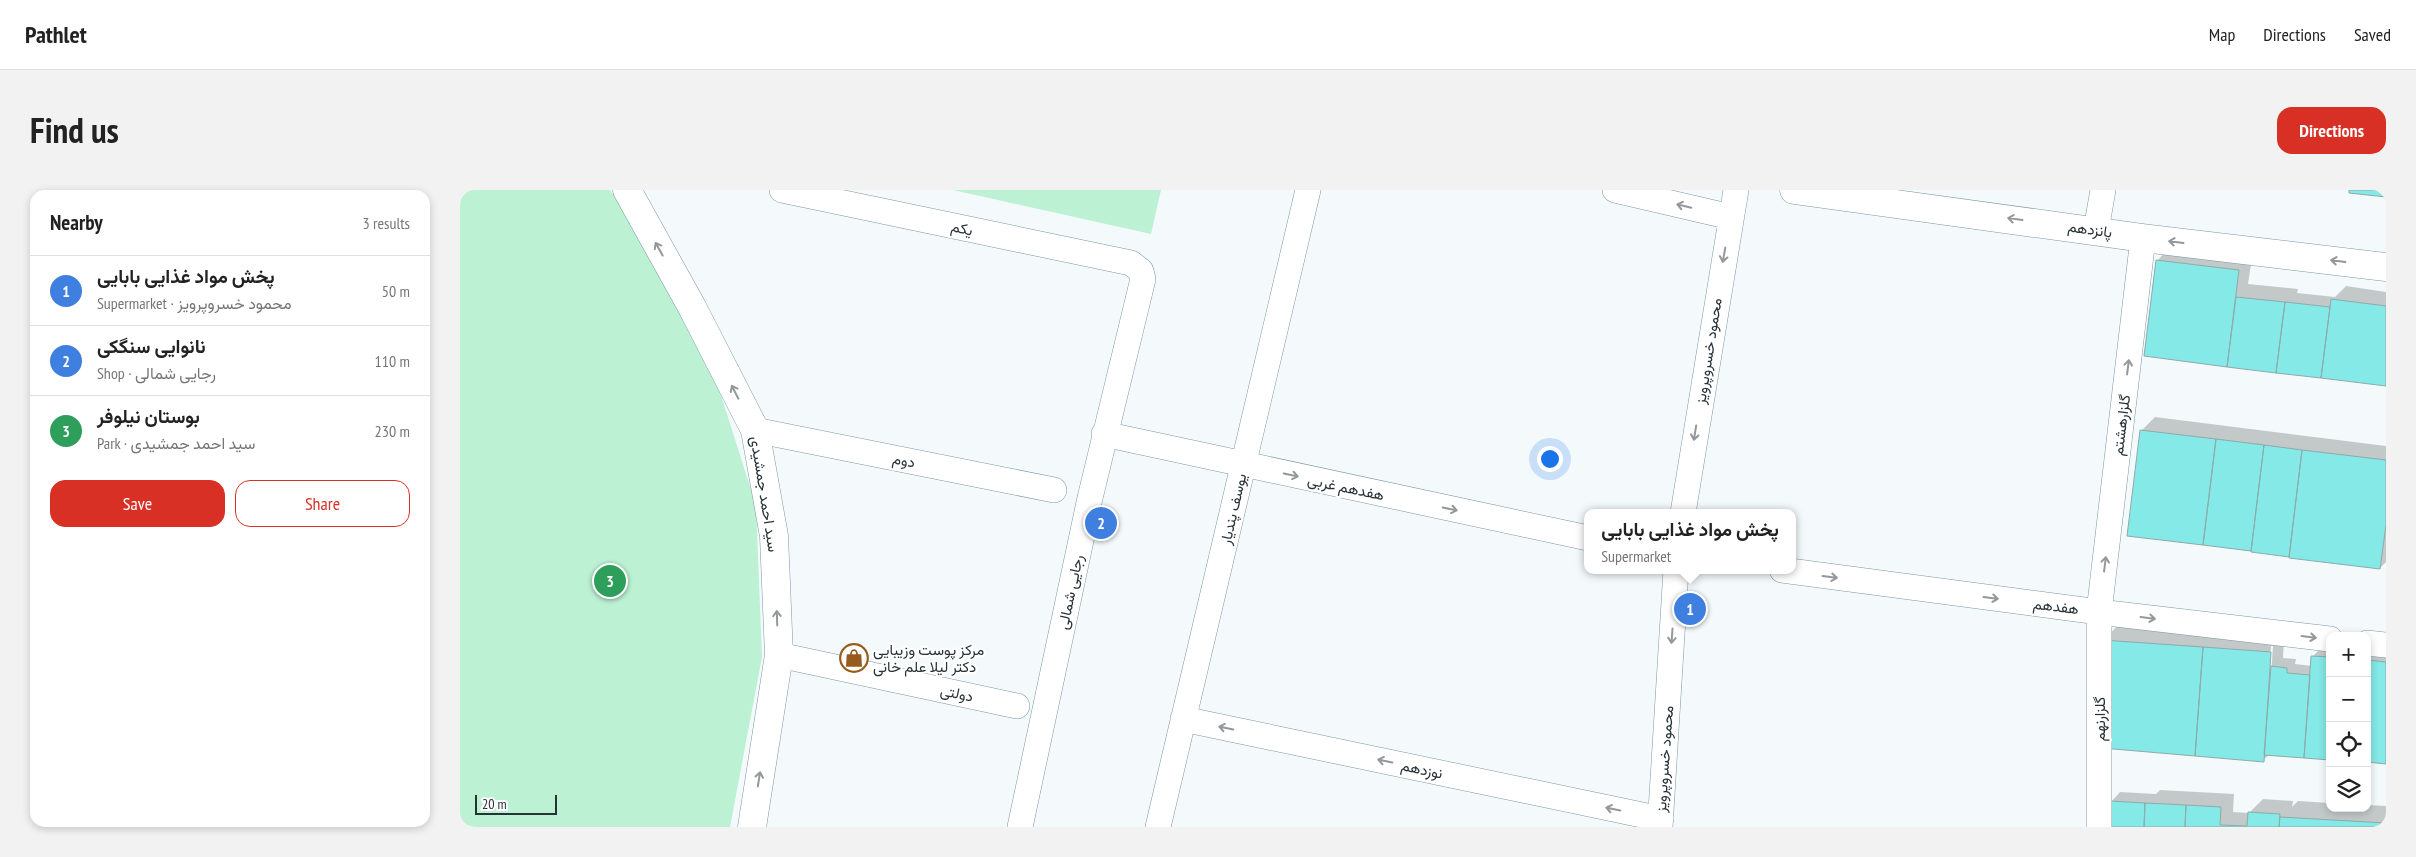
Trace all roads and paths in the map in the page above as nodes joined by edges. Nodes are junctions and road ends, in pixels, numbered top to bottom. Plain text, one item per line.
1 (627, 190) edge
2 (782, 190) edge
3 (1308, 190) edge
4 (1614, 190) edge
5 (1736, 190) edge
6 (1794, 190) edge
7 (2103, 190) edge
8 (1731, 217) junction
9 (2096, 230) junction
10 (2143, 238) junction
11 (2386, 267) edge
12 (1141, 271) joint
13 (755, 430) junction
14 (1104, 434) junction
15 (1243, 466) junction
16 (1054, 490) dead end
17 (1684, 509) edge
18 (1584, 537) edge
19 (1796, 572) edge
20 (1676, 574) edge
21 (2099, 612) junction
22 (2326, 639) edge
23 (2371, 644) edge
24 (2386, 646) edge
25 (779, 655) junction
26 (1017, 706) dead end
27 (1183, 719) junction
28 (1660, 823) edge
29 (752, 827) edge
30 (1020, 827) edge
31 (1158, 827) edge
32 (2099, 827) edge

13 -> 1 street, سید احمد جمشیدی
2 - 12 street, یکم
3 - 15 street, یوسف پندیار
8 -> 4 street
5 - 8 street, محمود خسروپرویز
9 -> 6 street, پانزدهم
7 - 9 street
8 -> 17 street, محمود خسروپرویز
9 - 10 street, پانزدهم
11 -> 10 street, پانزدهم
21 -> 10 street, گلزارهشتم
12 - 14 street, رجایی شمالی
13 - 16 street, دوم
25 -> 13 street, سید احمد جمشیدی
14 - 15 street, هفدهم غربی
14 - 30 street, رجایی شمالی
15 -> 18 street, هفدهم غربی
15 - 27 street, یوسف پندیار
19 -> 21 street, هفدهم
20 -> 28 street, محمود خسروپرویز
21 -> 22 street, هفدهم
21 - 32 street, گلزارنهم
23 - 24 street
25 - 26 street, دولتی
29 -> 25 street, سید احمد جمشیدی
28 -> 27 street, نوزدهم
27 - 31 street, یوسف پندیار

